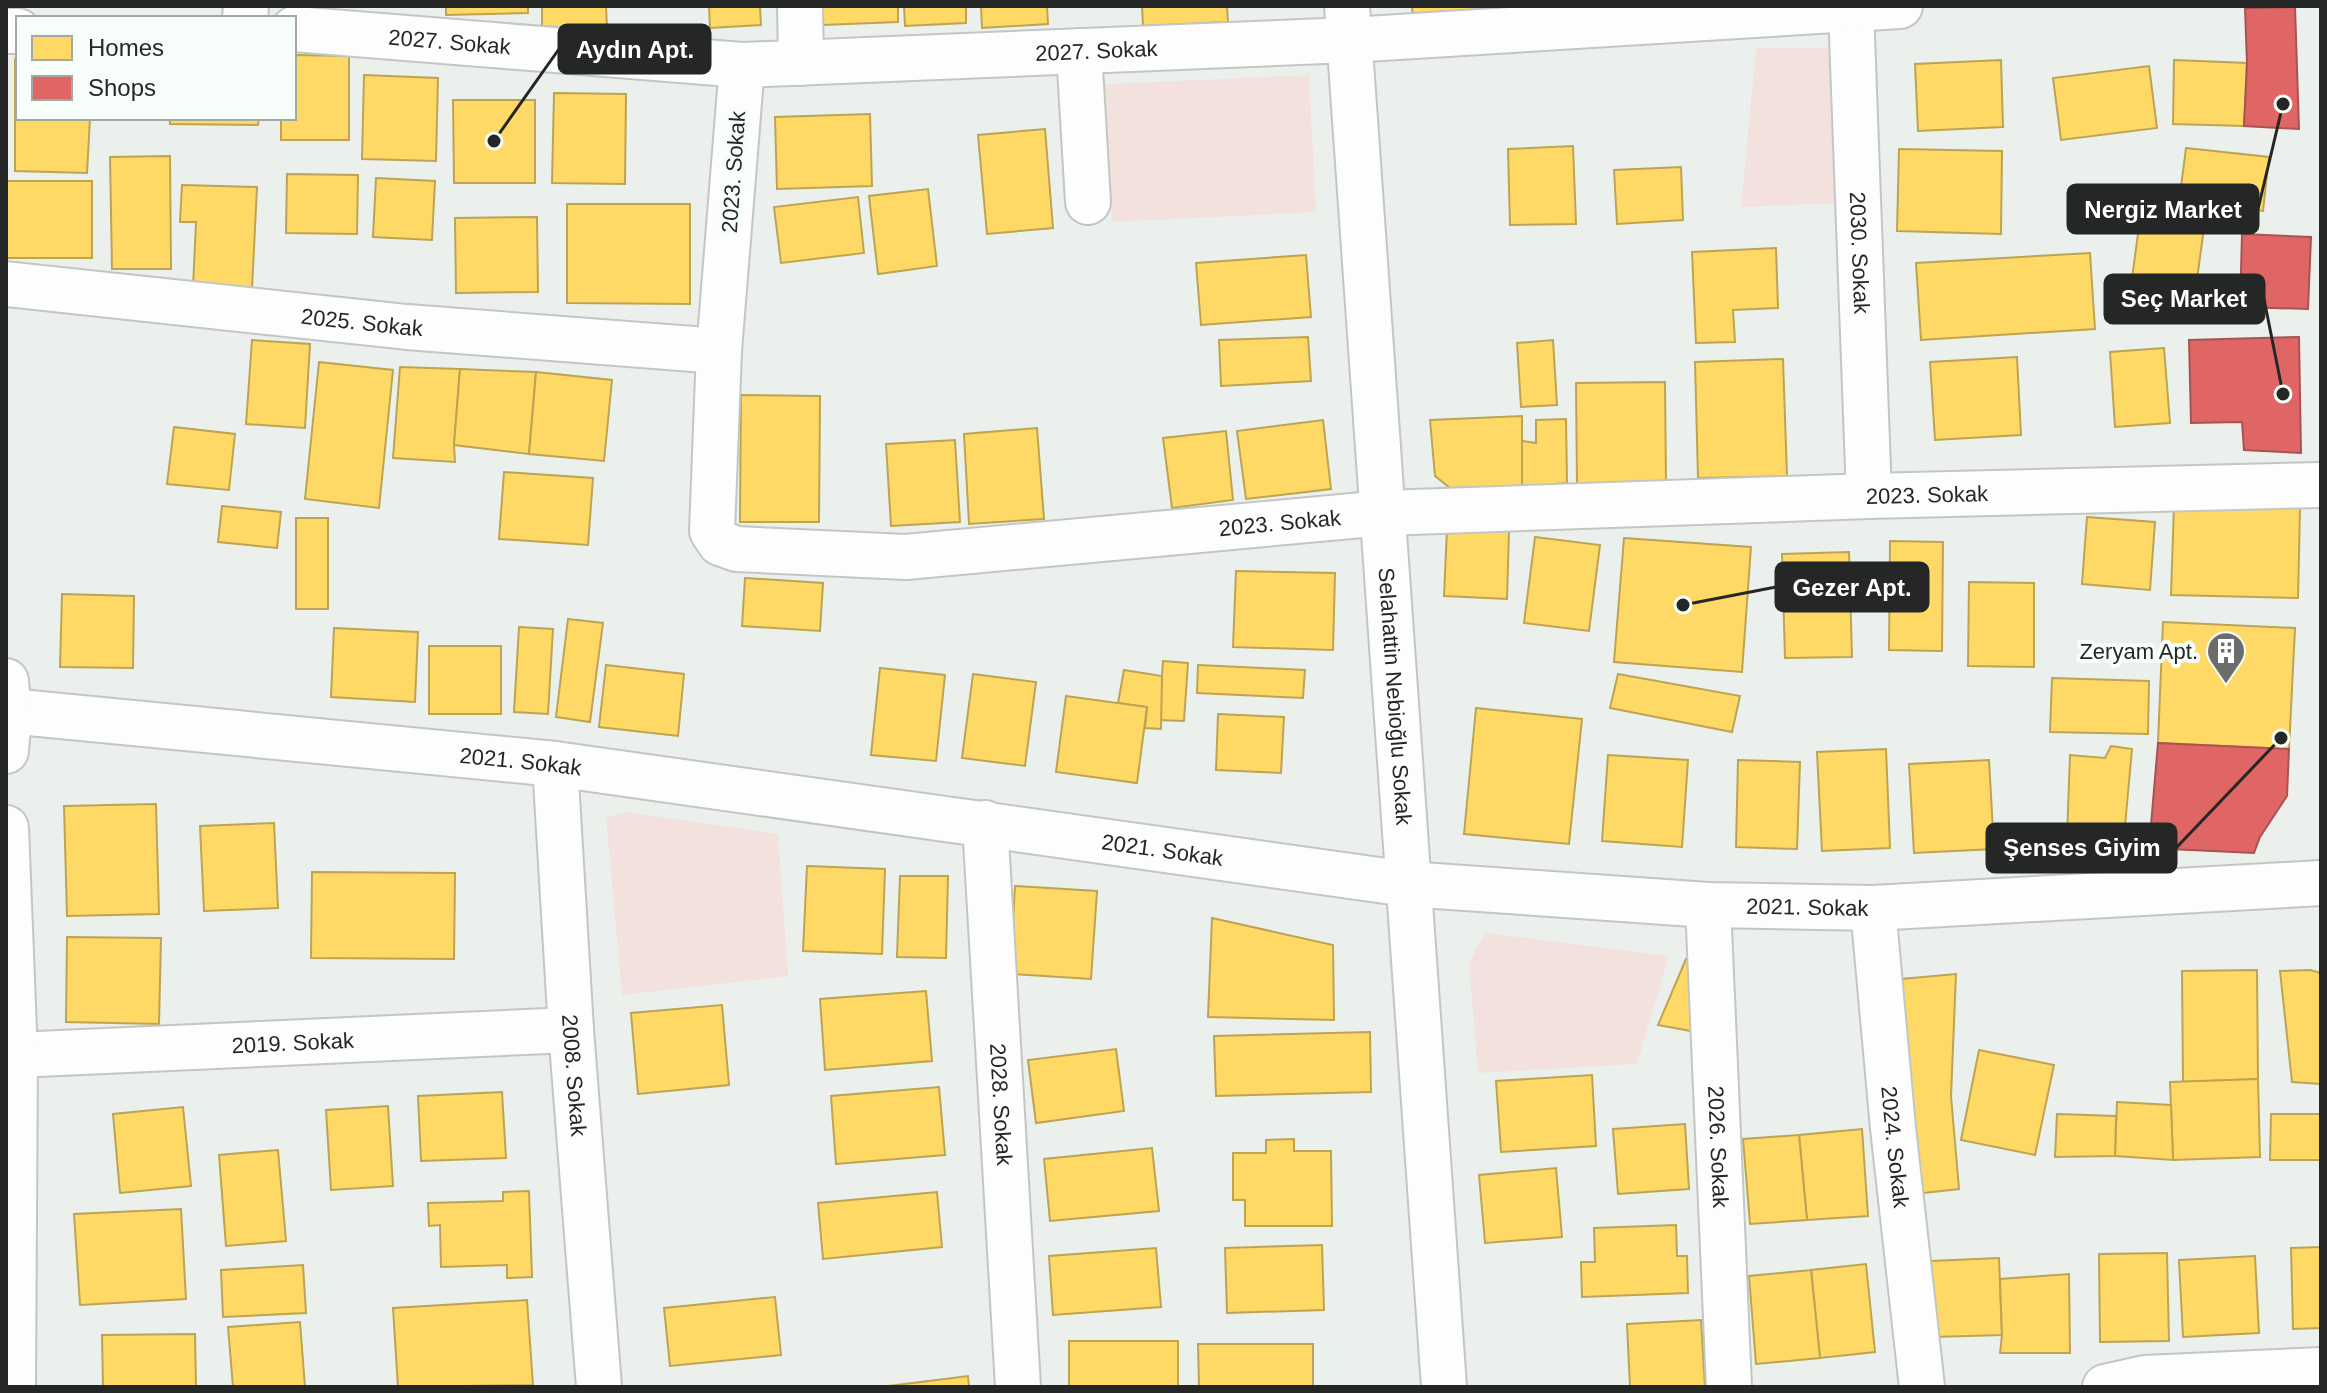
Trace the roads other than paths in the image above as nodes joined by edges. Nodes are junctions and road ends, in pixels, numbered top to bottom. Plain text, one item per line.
1 (800, 6) edge
2 (1900, 6) edge
3 (1851, 9) junction
4 (1348, 23) edge
5 (296, 29) edge
6 (1079, 51) junction
7 (801, 63) junction
8 (742, 65) junction
9 (1088, 202) dead end
10 (6, 284) edge
11 (719, 351) junction
12 (2321, 485) edge
13 (1869, 496) junction
14 (1384, 513) junction
15 (7, 714) edge
16 (555, 764) junction
17 (985, 823) junction
18 (6, 828) edge
19 (2321, 883) edge
20 (1407, 884) junction
21 (1708, 905) junction
22 (1873, 908) junction
23 (571, 1030) junction
24 (15, 1055) junction
25 (2321, 1370) edge
26 (13, 1387) edge
27 (599, 1387) edge
28 (1018, 1387) edge
29 (1444, 1387) edge
30 (1729, 1387) edge
31 (1922, 1387) edge
32 (2105, 1387) edge

1 - 7 street
2 - 3 street, 2027. Sokak
3 - 4 street, 2027. Sokak
3 - 13 street, 2030. Sokak
4 - 6 street, 2027. Sokak
4 - 14 street, Selahattin Nebioğlu Sokak
5 - 8 street, 2027. Sokak
6 - 7 street, 2027. Sokak
6 - 9 street
7 - 8 street, 2027. Sokak
8 - 11 street, 2023. Sokak
10 - 11 street, 2025. Sokak
11 - 14 street, 2023. Sokak
12 - 13 street, 2023. Sokak
13 - 14 street, 2023. Sokak
14 - 20 street, Selahattin Nebioğlu Sokak
15 - 16 street, 2021. Sokak
16 - 17 street, 2021. Sokak
16 - 23 street, 2008. Sokak
17 - 20 street, 2021. Sokak
17 - 28 street, 2028. Sokak
18 - 24 street
19 - 22 street, 2021. Sokak
20 - 21 street, 2021. Sokak
20 - 29 street, Selahattin Nebioğlu Sokak
21 - 22 street, 2021. Sokak
21 - 30 street, 2026. Sokak
22 - 31 street, 2024. Sokak
23 - 24 street, 2019. Sokak
23 - 27 street, 2008. Sokak
24 - 26 street
25 - 32 street

